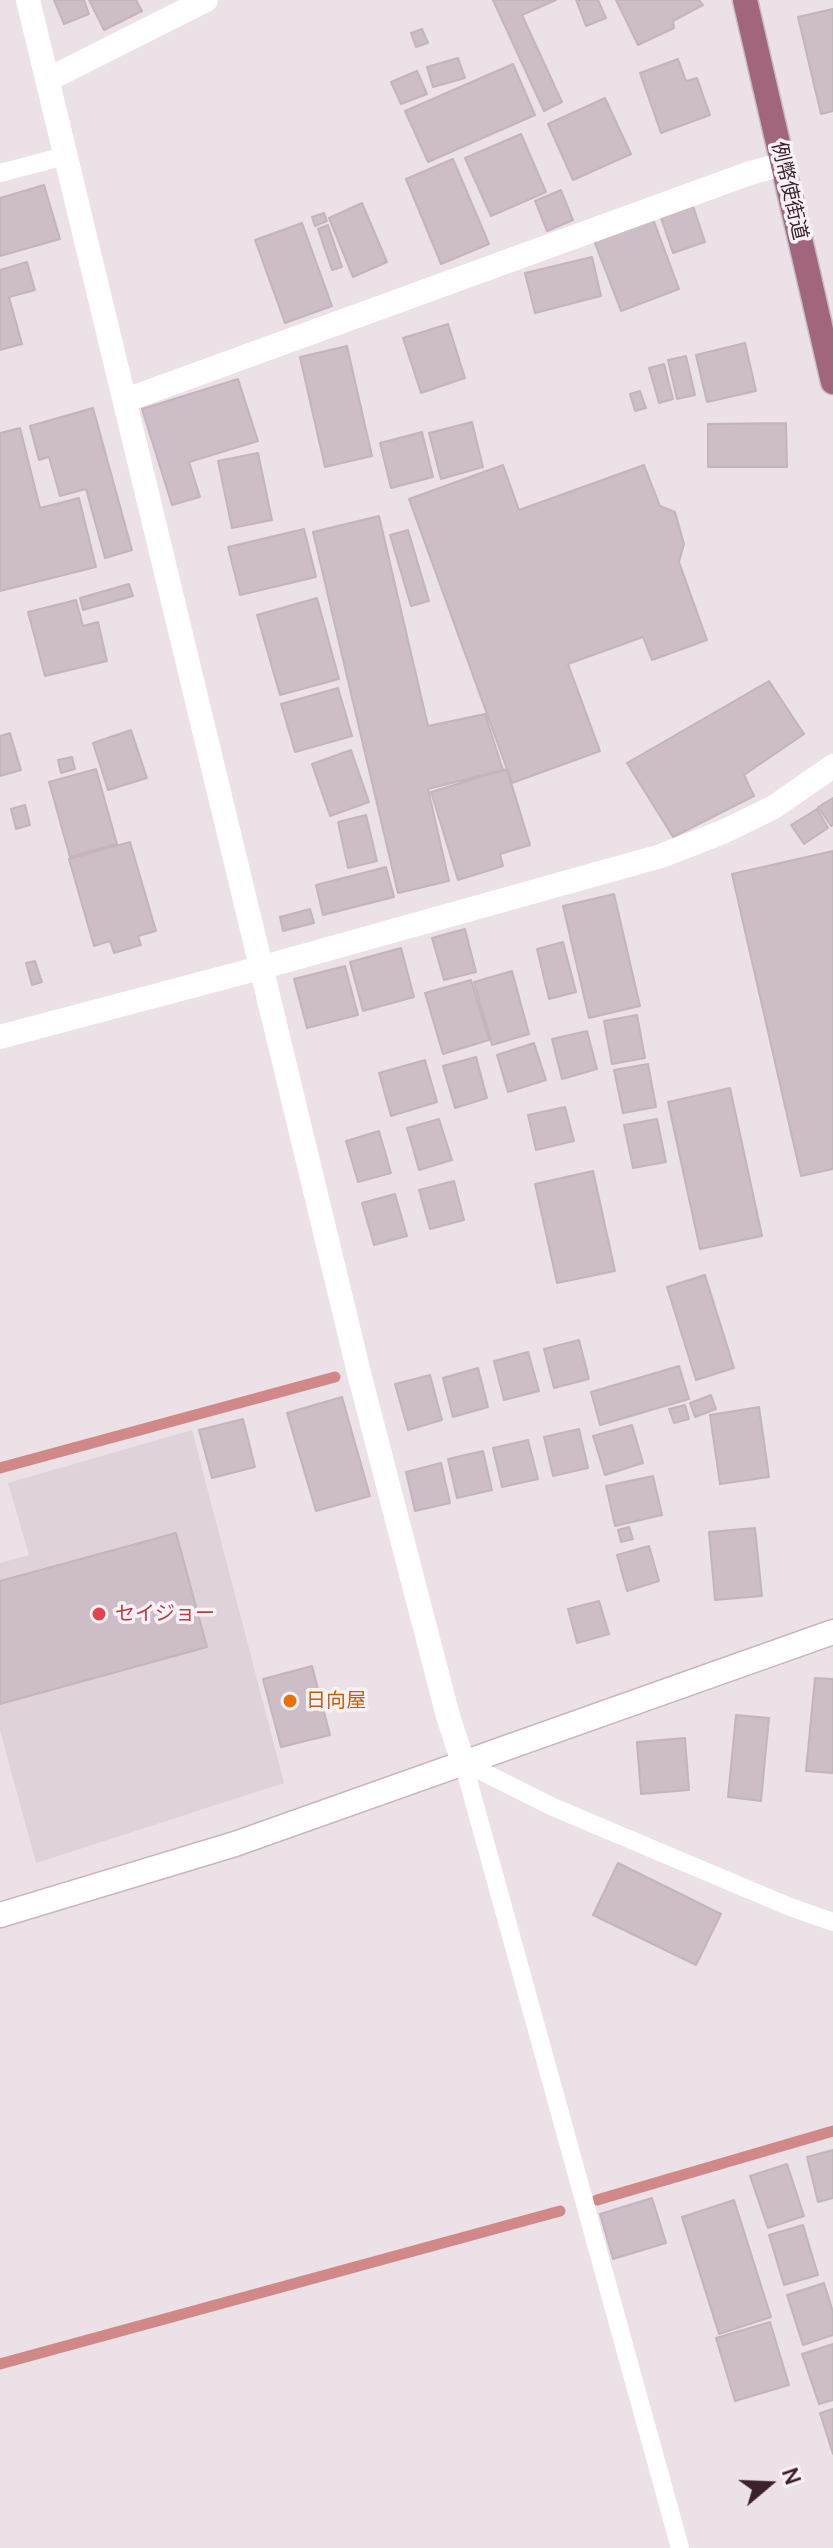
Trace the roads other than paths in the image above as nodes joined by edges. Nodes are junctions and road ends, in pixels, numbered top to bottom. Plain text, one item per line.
1 (28, 0) edge
2 (206, 0) edge
3 (745, 0) edge
4 (49, 79) junction
5 (65, 156) junction
6 (783, 164) junction
7 (0, 173) edge
8 (831, 368) edge
9 (126, 400) junction
10 (833, 766) edge
11 (260, 968) junction
12 (0, 1037) edge
13 (833, 1632) edge
14 (463, 1762) junction
15 (0, 1915) edge
16 (833, 1922) edge
17 (680, 2548) edge

1 - 4 street
2 - 4 street
3 - 6 main road, 例幣使街道
4 - 5 street
5 - 7 lane
5 - 9 street
6 - 8 main road, 例幣使街道
6 - 9 street
9 - 11 street
10 - 11 street
11 - 12 street
11 - 14 street
13 - 14 street
14 - 15 street
14 - 16 lane
14 - 17 lane

